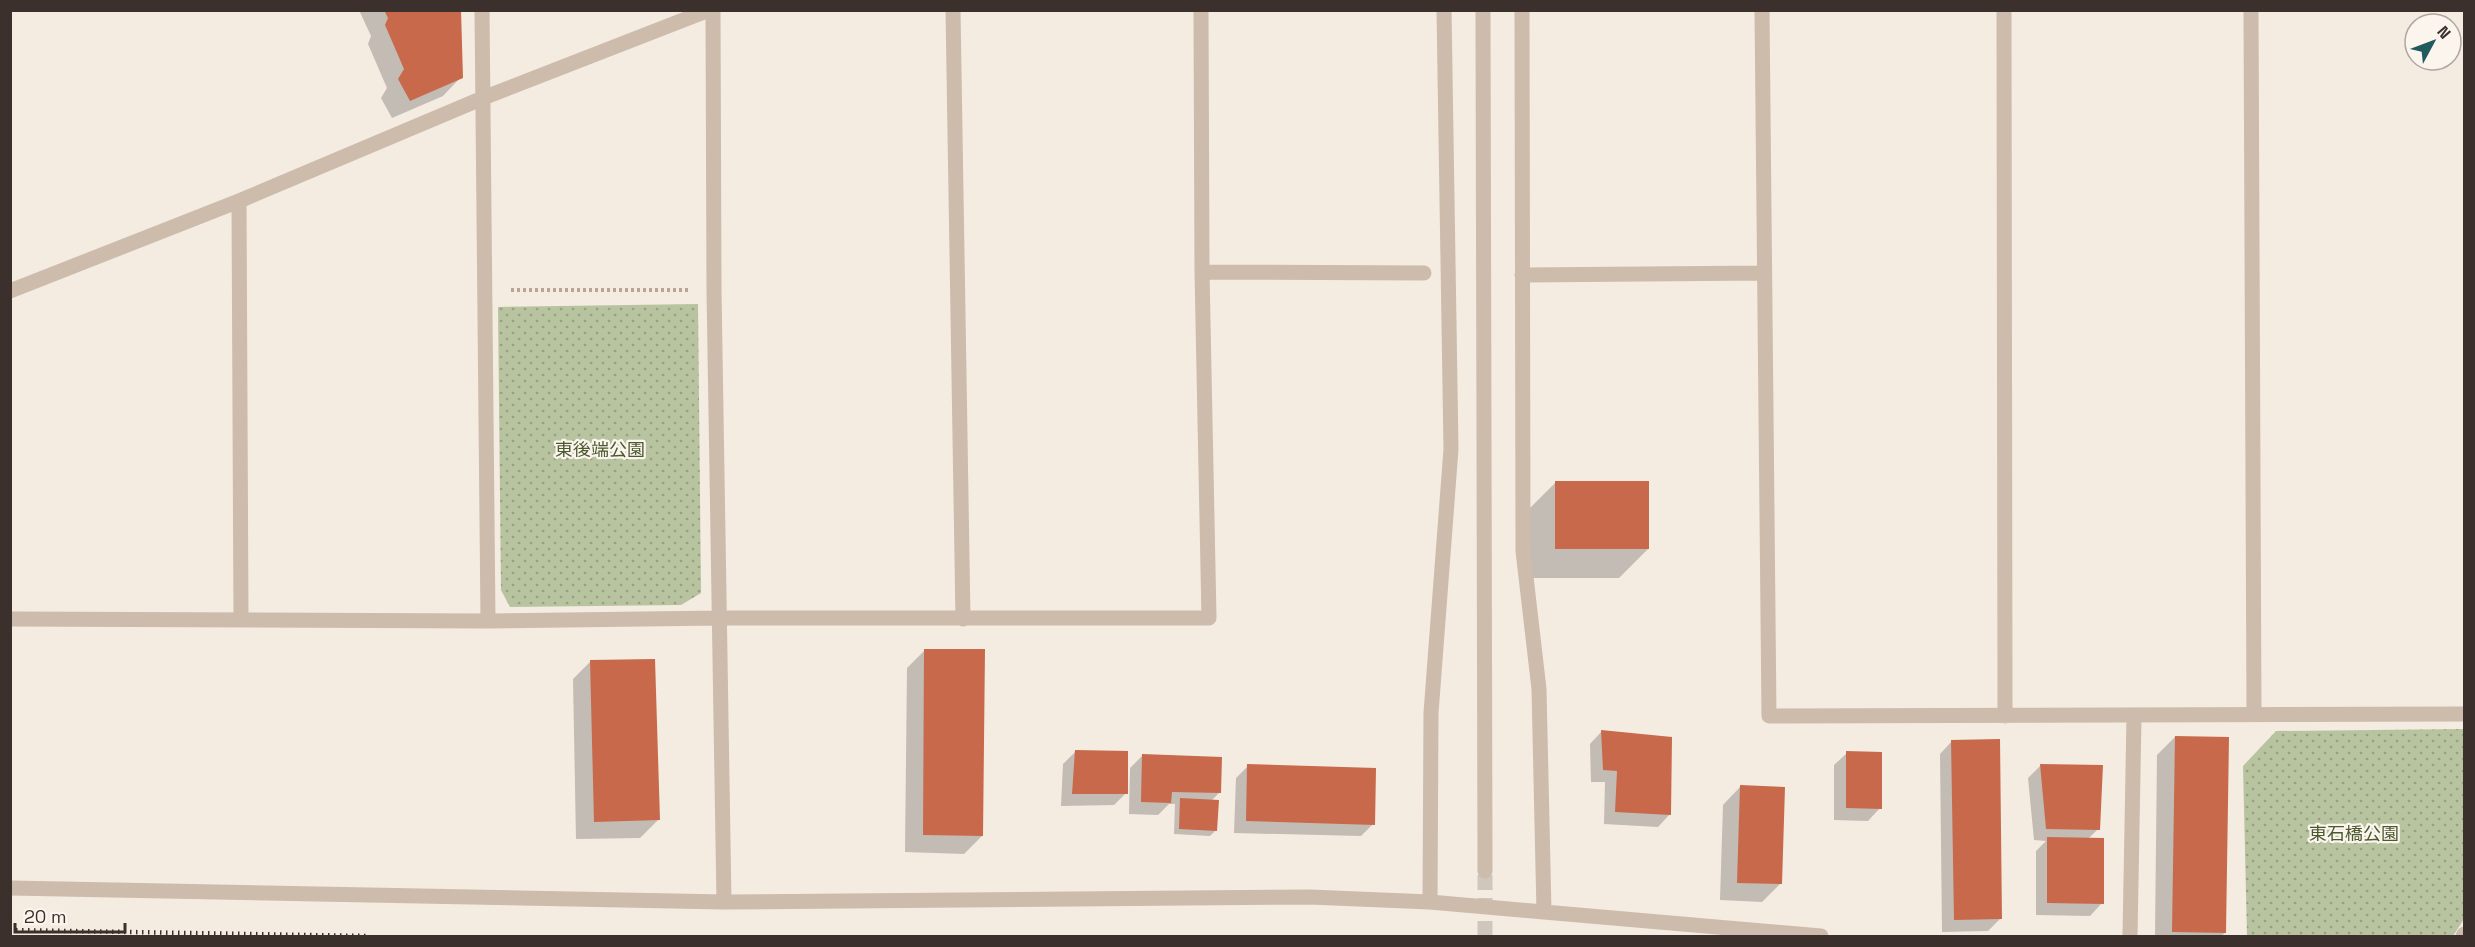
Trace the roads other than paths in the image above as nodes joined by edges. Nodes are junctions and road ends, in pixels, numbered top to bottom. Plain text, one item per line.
1 (482, 10) edge
2 (711, 10) edge
3 (953, 10) edge
4 (1201, 10) edge
5 (1444, 10) edge
6 (1483, 10) edge
7 (1522, 10) edge
8 (1762, 10) edge
9 (2004, 10) edge
10 (2251, 10) edge
11 (483, 98) junction
12 (238, 201) junction
13 (1203, 272) junction
14 (1424, 273) dead end
15 (1763, 273) junction
16 (1522, 275) junction
17 (10, 291) edge
18 (720, 618) junction
19 (10, 619) edge
20 (963, 619) junction
21 (241, 620) junction
22 (488, 621) junction
23 (2254, 714) junction
24 (2464, 714) edge
25 (2005, 716) junction
26 (2134, 717) junction
27 (1485, 870) tunnel mouth
28 (10, 888) edge
29 (724, 902) junction
30 (1430, 902) junction
31 (1544, 912) junction
32 (1821, 936) edge
33 (2130, 936) edge

1 - 11 street
2 - 11 street
2 - 18 street
3 - 20 street
4 - 13 street
5 - 30 street
6 - 27 street
7 - 16 street
8 - 15 street
9 - 25 street
10 - 23 street
11 - 12 street
11 - 22 street
12 - 17 street
12 - 21 street
13 - 14 street
13 - 20 street
15 - 16 street
15 - 25 street
16 - 31 street
18 - 20 street
18 - 22 street
18 - 29 street
19 - 21 street
21 - 22 street
23 - 24 street
23 - 26 street
25 - 26 street
26 - 33 street
28 - 29 street
29 - 30 street
30 - 31 street
31 - 32 street

